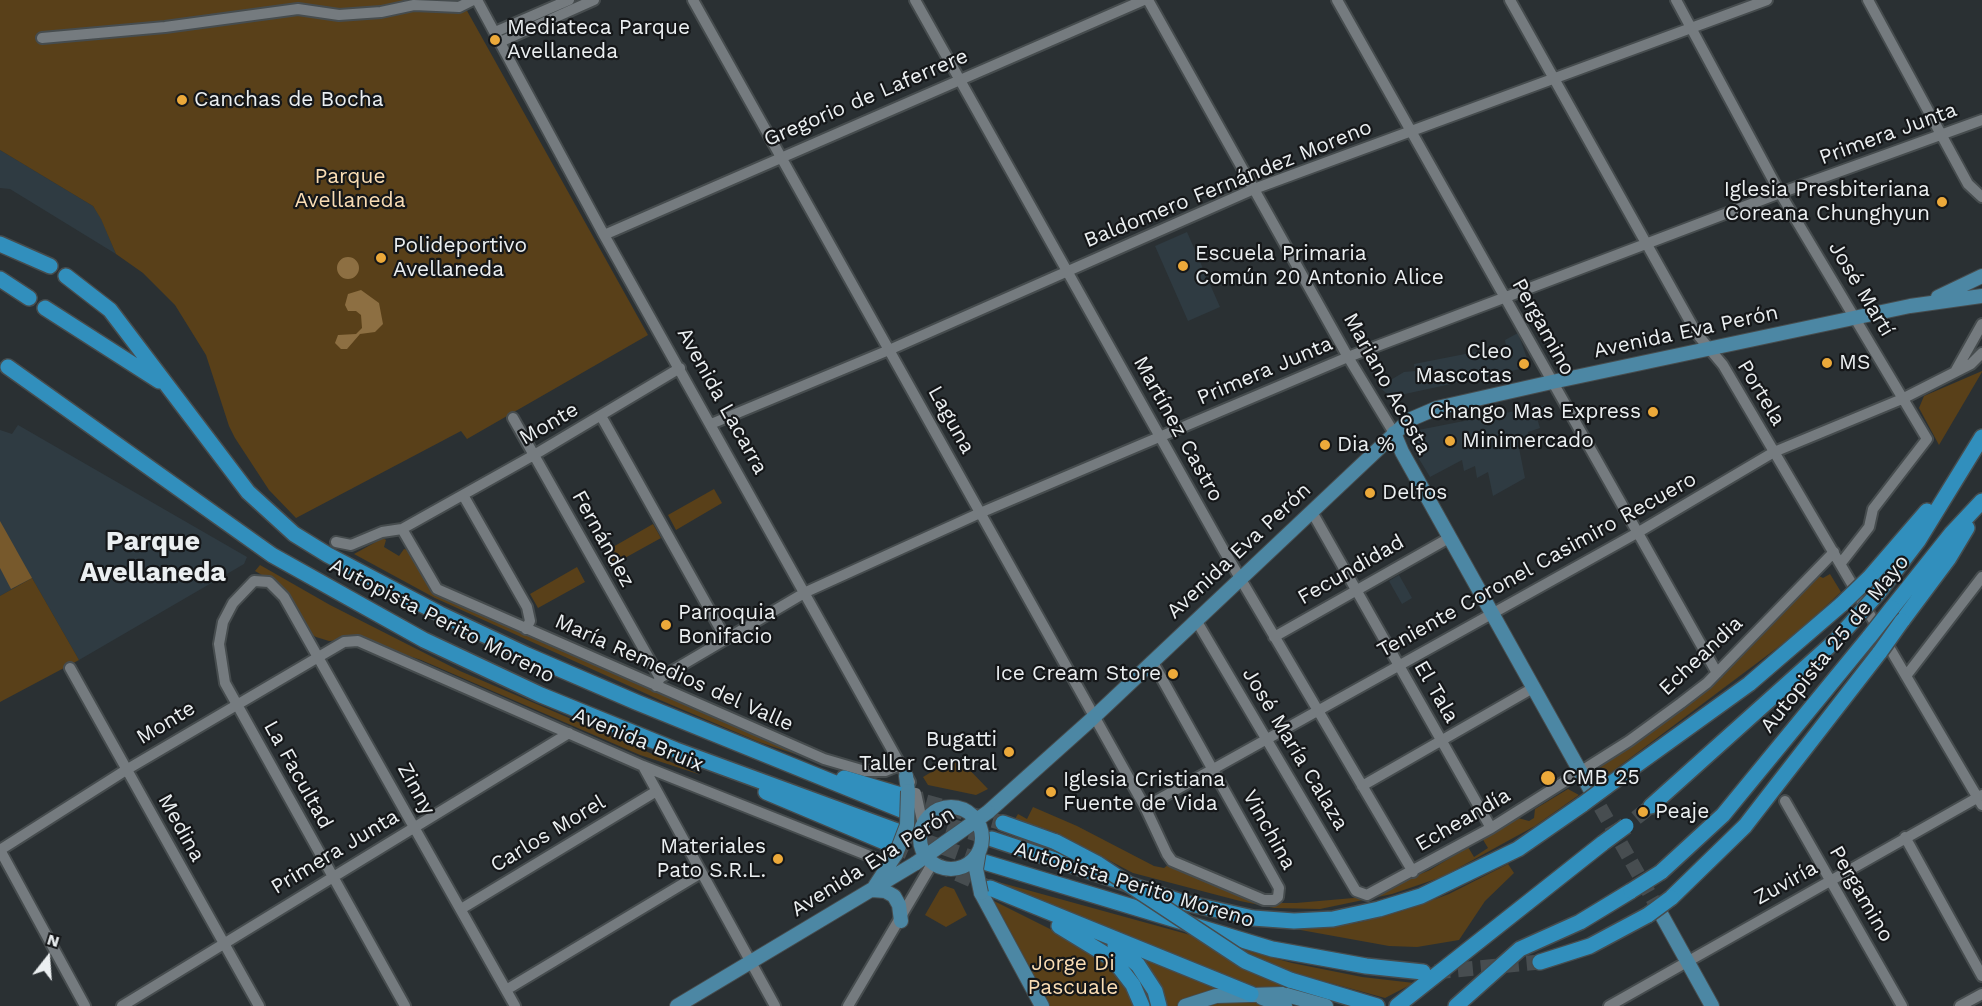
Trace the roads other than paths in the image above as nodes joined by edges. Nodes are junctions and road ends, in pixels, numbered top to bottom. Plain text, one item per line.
1 (475, 0) edge
2 (569, 0) edge
3 (594, 0) edge
4 (693, 0) edge
5 (915, 0) edge
6 (1146, 0) edge
7 (1337, 0) edge
8 (1510, 0) edge
9 (1676, 0) edge
10 (1767, 0) edge
11 (1868, 0) edge
12 (1692, 29) junction
13 (497, 37) junction
14 (42, 38) dead end
15 (1554, 78) junction
16 (959, 79) junction
17 (1982, 120) edge
18 (1411, 131) junction
19 (1941, 136) junction
20 (780, 156) junction
21 (1254, 189) junction
22 (1780, 193) junction
23 (1982, 197) edge
24 (604, 235) junction
25 (0, 244) edge
26 (1647, 244) junction
27 (50, 266) dead end
28 (1067, 271) junction
29 (66, 276) dead end
30 (1982, 276) edge
31 (0, 279) edge
32 (1982, 296) edge
33 (1504, 297) junction
34 (29, 298) dead end
35 (1910, 306) junction
36 (45, 308) dead end
37 (1857, 319) junction
38 (1982, 324) edge
39 (1709, 349) junction
40 (888, 350) junction
41 (1982, 353) edge
42 (1348, 357) junction
43 (8, 366) dead end
44 (680, 368) junction
45 (1955, 372) junction
46 (1552, 382) junction
47 (169, 388) junction
48 (1902, 399) junction
49 (601, 416) junction
50 (513, 418) dead end
51 (711, 424) junction
52 (1394, 433) junction
53 (1160, 437) junction
54 (1982, 437) edge
55 (1774, 453) junction
56 (534, 455) junction
57 (1955, 478) junction
58 (464, 495) junction
59 (1981, 503) edge
60 (1312, 512) junction
61 (980, 513) junction
62 (402, 529) junction
63 (1637, 533) junction
64 (1449, 538) junction
65 (336, 542) dead end
66 (1834, 552) junction
67 (1841, 563) junction
68 (1982, 577) edge
69 (1240, 579) junction
70 (245, 589) joint
71 (1357, 589) junction
72 (806, 592) junction
73 (1492, 612) junction
74 (1196, 620) junction
75 (526, 629) junction
76 (1274, 637) junction
77 (726, 639) junction
78 (358, 640) joint
79 (319, 655) junction
80 (1152, 661) junction
81 (1398, 665) junction
82 (70, 668) dead end
83 (1717, 673) junction
84 (1906, 676) junction
85 (658, 682) junction
86 (1533, 688) junction
87 (236, 704) junction
88 (1317, 710) junction
89 (1094, 718) junction
90 (569, 734) junction
91 (1266, 739) junction
92 (1442, 741) junction
93 (771, 757) junction
94 (643, 766) junction
95 (126, 770) junction
96 (1212, 770) junction
97 (1580, 772) junction
98 (906, 784) junction
99 (1362, 786) junction
100 (1590, 789) tunnel mouth
101 (655, 792) junction
102 (1980, 799) edge
103 (1785, 801) dead end
104 (1651, 806) tunnel mouth
105 (1145, 807) junction
106 (904, 811) tunnel mouth
107 (982, 816) junction
108 (1631, 822) tunnel mouth
109 (1003, 823) tunnel mouth
110 (923, 825) junction
111 (414, 826) junction
112 (1491, 828) junction
113 (1905, 837) junction
114 (992, 839) tunnel mouth
115 (897, 844) junction
116 (0, 850) edge
117 (872, 857) dead end
118 (981, 857) junction
119 (1172, 861) joint
120 (926, 863) junction
121 (954, 868) junction
122 (1413, 872) junction
123 (701, 873) junction
124 (332, 876) junction
125 (1831, 880) junction
126 (872, 890) junction
127 (986, 890) junction
128 (1363, 895) joint
129 (1019, 901) junction
130 (460, 909) junction
131 (1655, 914) junction
132 (901, 921) junction
133 (1106, 937) junction
134 (224, 942) junction
135 (1686, 960) junction
136 (750, 962) junction
137 (1540, 962) tunnel mouth
138 (1423, 972) tunnel mouth
139 (1982, 976) edge
140 (506, 990) junction
141 (1251, 994) junction
142 (1982, 994) edge
143 (1402, 1003) edge
144 (1613, 1005) edge
145 (85, 1006) edge
146 (122, 1006) edge
147 (259, 1006) edge
148 (405, 1006) edge
149 (515, 1006) edge
150 (677, 1006) edge
151 (775, 1006) edge
152 (848, 1006) edge
153 (1042, 1006) edge
154 (1142, 1006) edge
155 (1159, 1006) edge
156 (1185, 1006) edge
157 (1285, 1006) edge
158 (1326, 1006) edge
159 (1377, 1006) edge
160 (1456, 1006) edge
161 (1712, 1006) edge
162 (1902, 1006) edge
163 (1960, 1006) edge

1 - 13 street, Avenida Lacarra
1 - 14 street
2 - 13 street
3 - 13 street
4 - 20 street, Laguna
5 - 16 street, Martínez Castro
6 - 16 street, Gregorio de Laferrere
6 - 21 street, Mariano Acosta
7 - 18 street, Pergamino
8 - 15 street, Portela
9 - 12 street, José Martí
10 - 12 street, Baldomero Fernández Moreno
11 - 19 street
12 - 15 street, Baldomero Fernández Moreno
12 - 22 street, José Martí
13 - 24 street, Avenida Lacarra
15 - 18 street, Baldomero Fernández Moreno
15 - 26 street, Portela
16 - 20 street, Gregorio de Laferrere
16 - 28 street, Martínez Castro
17 - 19 street, Primera Junta
18 - 21 street, Baldomero Fernández Moreno
18 - 33 street, Pergamino
19 - 22 street, Primera Junta
19 - 23 street
20 - 24 street, Gregorio de Laferrere
20 - 40 street, Laguna
21 - 28 street, Baldomero Fernández Moreno
21 - 42 street, Mariano Acosta
22 - 26 street, Primera Junta
22 - 37 street, José Martí
24 - 44 street, Avenida Lacarra
25 - 27 highway
26 - 33 street, Primera Junta
26 - 39 street, Portela
28 - 40 street, Baldomero Fernández Moreno
28 - 53 street, Martínez Castro
29 - 47 highway, Autopista Perito Moreno
30 - 35 main road, Avenida Eva Perón
31 - 34 highway
32 - 35 main road, Avenida Eva Perón
33 - 42 street, Primera Junta
33 - 46 street, Pergamino
35 - 37 main road, Avenida Eva Perón
36 - 47 highway, Autopista Perito Moreno
37 - 39 main road, Avenida Eva Perón
37 - 48 street, José Martí
38 - 45 street
39 - 46 main road, Avenida Eva Perón
39 - 55 street, Portela
40 - 51 street, Baldomero Fernández Moreno
40 - 61 street, Laguna
41 - 45 street, Teniente Coronel Casimiro Recuero
42 - 52 street, Mariano Acosta
42 - 53 street, Primera Junta
43 - 115 highway, Autopista Perito Moreno
44 - 49 street, Monte
44 - 51 street, Avenida Lacarra
45 - 48 street, Teniente Coronel Casimiro Recuero
46 - 52 main road, Avenida Eva Perón
46 - 63 street, Pergamino
47 - 93 highway, Autopista Perito Moreno
48 - 55 street, Teniente Coronel Casimiro Recuero
48 - 67 street, José Martí
49 - 56 street, Monte
49 - 77 street
50 - 56 street, Fernández
51 - 72 street, Avenida Lacarra
52 - 60 main road, Avenida Eva Perón
52 - 64 main road, Mariano Acosta
53 - 61 street, Primera Junta
53 - 69 street, Martínez Castro
54 - 57 highway, Autopista 25 de Mayo
55 - 63 street, Teniente Coronel Casimiro Recuero
55 - 66 street, Portela
56 - 58 street, Monte
56 - 85 street, Fernández
57 - 104 highway, Autopista 25 de Mayo, bridge
57 - 114 highway, Autopista Perito Moreno, bridge
58 - 62 street, Monte
58 - 75 street
59 - 131 highway, bridge
59 - 160 highway, Autopista 25 de Mayo, bridge
60 - 69 main road, Avenida Eva Perón
60 - 71 street, El Tala
61 - 72 street, Primera Junta
61 - 89 street, Laguna
62 - 65 street, Monte
62 - 75 street, María Remedios del Valle
63 - 73 street, Teniente Coronel Casimiro Recuero
63 - 83 street, Pergamino
64 - 71 street, Fecundidad
64 - 73 main road, Mariano Acosta
66 - 67 street, Portela
66 - 83 street, Echeandia
67 - 84 street, Portela
68 - 84 street
69 - 74 main road, Avenida Eva Perón
69 - 76 street, Martínez Castro
70 - 79 street, Zinny
70 - 87 street, La Facultad
71 - 76 street, Fecundidad
71 - 81 street, El Tala
72 - 77 street, Primera Junta
72 - 98 street, Avenida Lacarra
73 - 81 street, Teniente Coronel Casimiro Recuero
73 - 86 main road, Mariano Acosta
74 - 80 main road, Avenida Eva Perón
74 - 91 street, José María Calaza
75 - 85 street, María Remedios del Valle
76 - 88 street, Martínez Castro
77 - 85 street, Primera Junta
78 - 79 street, Monte
78 - 90 street, Avenida Bruix
79 - 87 street, Monte
79 - 111 street, Zinny
80 - 89 main road, Avenida Eva Perón
80 - 96 street, Vinchina
81 - 88 street, Teniente Coronel Casimiro Recuero
81 - 92 street, El Tala
82 - 95 street, Medina
83 - 97 street, Echeandia
84 - 102 street, Portela
85 - 98 street, María Remedios del Valle
86 - 92 street
86 - 97 main road, Mariano Acosta
87 - 95 street, Monte
87 - 124 street, La Facultad
88 - 91 street, Teniente Coronel Casimiro Recuero
88 - 99 street, Martínez Castro
89 - 105 street, Laguna
89 - 107 main road, Avenida Eva Perón
90 - 94 street, Avenida Bruix
90 - 111 street, Primera Junta
91 - 96 street, Teniente Coronel Casimiro Recuero
91 - 128 street, José María Calaza
92 - 99 street
92 - 112 street, El Tala
93 - 98 highway
93 - 106 highway, Autopista Perito Moreno
94 - 101 street
94 - 117 street, Avenida Bruix
95 - 116 street, Monte
95 - 134 street, Medina
96 - 105 street, Teniente Coronel Casimiro Recuero
96 - 119 street, Vinchina
97 - 100 main road, Mariano Acosta
97 - 112 street, Echeandía
98 - 110 street, Avenida Lacarra, bridge
98 - 115 main road, bridge
99 - 122 street, Martínez Castro
101 - 123 street
101 - 130 street, Carlos Morel
102 - 113 street, Zuviría
103 - 125 street, Pergamino
105 - 119 street, Laguna
107 - 110 main road, bridge
107 - 118 main road, bridge
107 - 120 main road, Avenida Eva Perón, bridge
108 - 143 highway, bridge
109 - 159 highway, bridge
110 - 120 main road, bridge
111 - 124 street, Primera Junta
111 - 130 street, Zinny
112 - 122 street, Echeandía
113 - 125 street, Zuviría
113 - 139 street
115 - 126 main road
116 - 145 street
118 - 121 main road, bridge
118 - 127 main road, bridge
118 - 138 highway, Autopista Perito Moreno
120 - 121 main road, bridge
120 - 126 main road, Avenida Eva Perón
120 - 132 street
121 - 127 main road
122 - 128 street, Echeandía
123 - 136 street
123 - 140 street
124 - 134 street, Primera Junta
124 - 148 street, La Facultad
125 - 135 street, Zuviría
125 - 162 street, Pergamino
126 - 132 main road
126 - 136 main road, Avenida Eva Perón
127 - 129 highway
127 - 153 main road
129 - 133 highway
129 - 154 highway
130 - 140 street, Zinny
131 - 135 main road
131 - 137 highway
132 - 152 street
133 - 141 highway
133 - 155 highway
134 - 146 street, Primera Junta
134 - 147 street, Medina
135 - 144 street, Zuviría
135 - 161 main road
136 - 150 main road, Avenida Eva Perón
136 - 151 street
140 - 149 street, Zinny
141 - 156 main road
141 - 157 main road
141 - 158 main road
142 - 163 street

